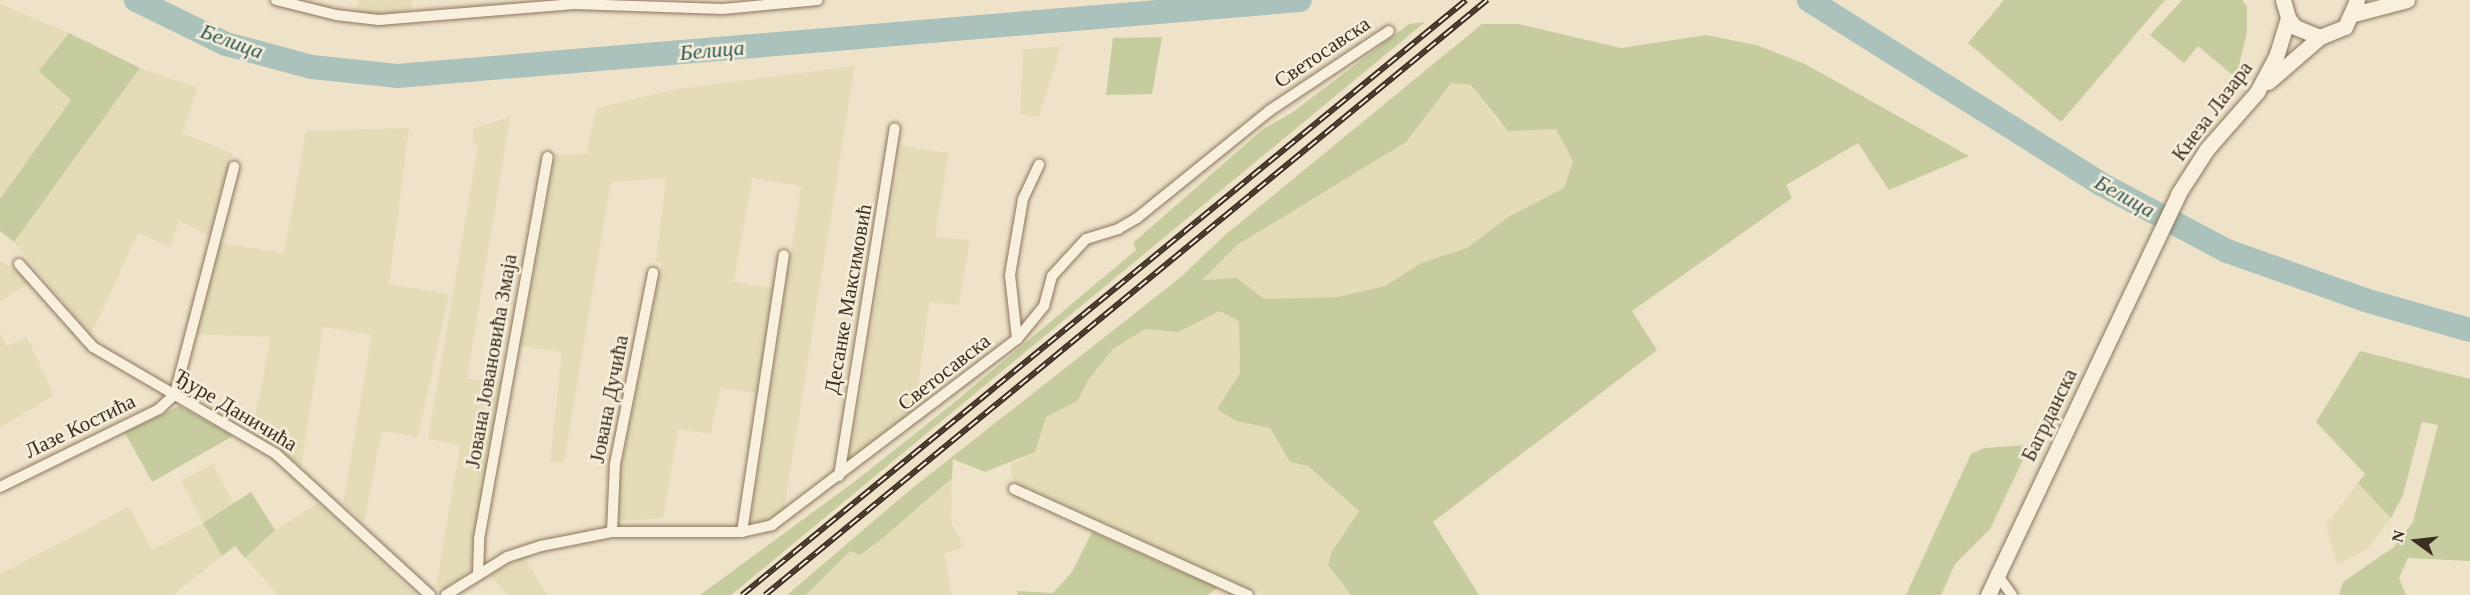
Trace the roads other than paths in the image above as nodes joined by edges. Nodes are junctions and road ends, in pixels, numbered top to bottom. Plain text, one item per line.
1 (276, 0) edge
2 (818, 0) edge
3 (2283, 0) edge
4 (2407, 0) edge
5 (2356, 7) edge
6 (2288, 18) junction
7 (1389, 31) dead end
8 (2320, 37) junction
9 (2257, 92) junction
10 (895, 128) dead end
11 (548, 157) dead end
12 (1039, 164) dead end
13 (234, 167) dead end
14 (2151, 253) joint
15 (784, 255) dead end
16 (19, 264) dead end
17 (653, 273) dead end
18 (1017, 339) junction
19 (175, 394) junction
20 (839, 476) junction
21 (0, 487) edge
22 (1014, 489) dead end
23 (612, 532) junction
24 (741, 532) junction
25 (478, 573) junction
26 (1996, 573) junction
27 (430, 595) edge
28 (446, 595) edge
29 (1248, 595) edge
30 (1988, 595) edge
31 (2012, 595) edge

1 - 2 street
3 - 6 main road
4 - 5 main road
5 - 8 main road
6 - 8 main road
6 - 9 main road, Кнеза Лазара
7 - 18 street, Светосавска
8 - 9 main road
9 - 14 main road, Кнеза Лазара
10 - 20 street, Десанке Максимовић
11 - 25 street, Јована Јовановића Змаја
12 - 18 street
13 - 19 street
14 - 26 main road, Багрданска
15 - 24 street
16 - 19 street, Ђуре Даничића
17 - 23 street, Јована Дучића
18 - 20 street, Светосавска
19 - 21 street, Лазе Костића
19 - 27 street, Ђуре Даничића
20 - 24 street, Светосавска
22 - 29 street
23 - 24 street, Светосавска
23 - 25 street, Светосавска
25 - 28 street, Светосавска
26 - 30 main road, Багрданска
26 - 31 street

